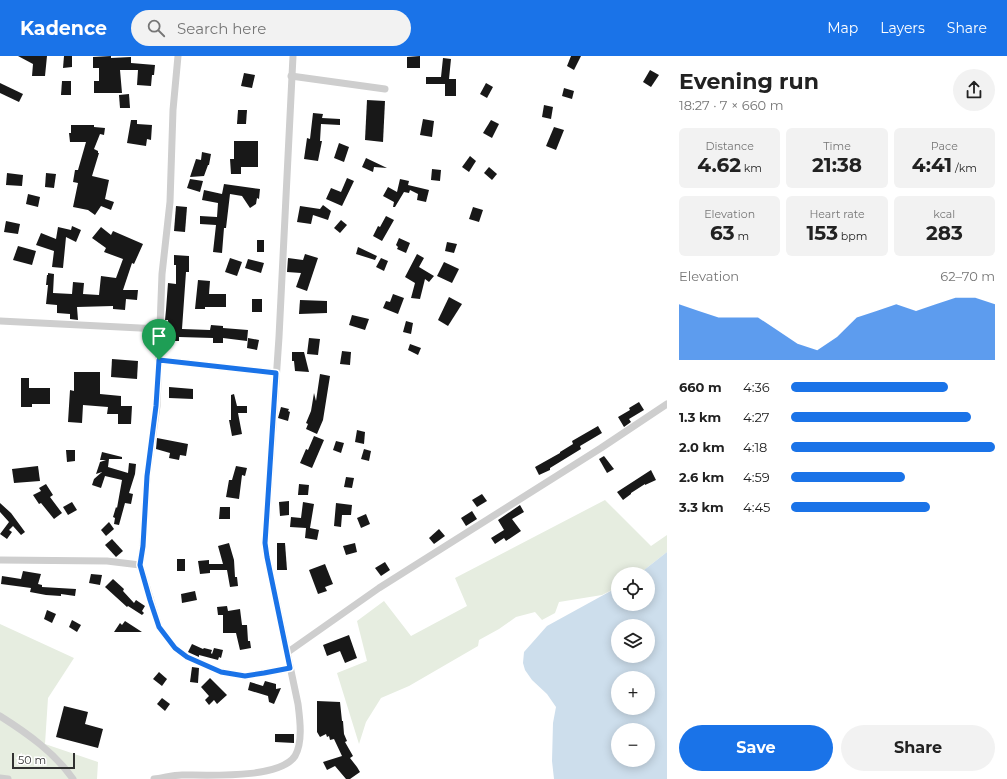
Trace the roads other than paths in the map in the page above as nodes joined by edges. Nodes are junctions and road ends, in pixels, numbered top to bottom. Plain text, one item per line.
1 (178, 56) edge
2 (293, 56) edge
3 (291, 76) junction
4 (385, 89) dead end
5 (0, 321) edge
6 (160, 329) junction
7 (159, 360) junction
8 (276, 373) junction
9 (667, 404) edge
10 (0, 560) edge
11 (140, 565) junction
12 (288, 652) junction
13 (290, 668) junction
14 (0, 716) edge
15 (0, 778) edge
16 (8, 779) edge
17 (73, 779) edge
18 (154, 779) edge

1 - 6 street
2 - 3 street
3 - 4 street
3 - 8 street
5 - 6 street
6 - 7 street
7 - 8 street
7 - 11 street
8 - 12 street
9 - 12 street
10 - 11 street
11 - 13 street
12 - 13 street
13 - 18 street
14 - 17 street
15 - 16 street

